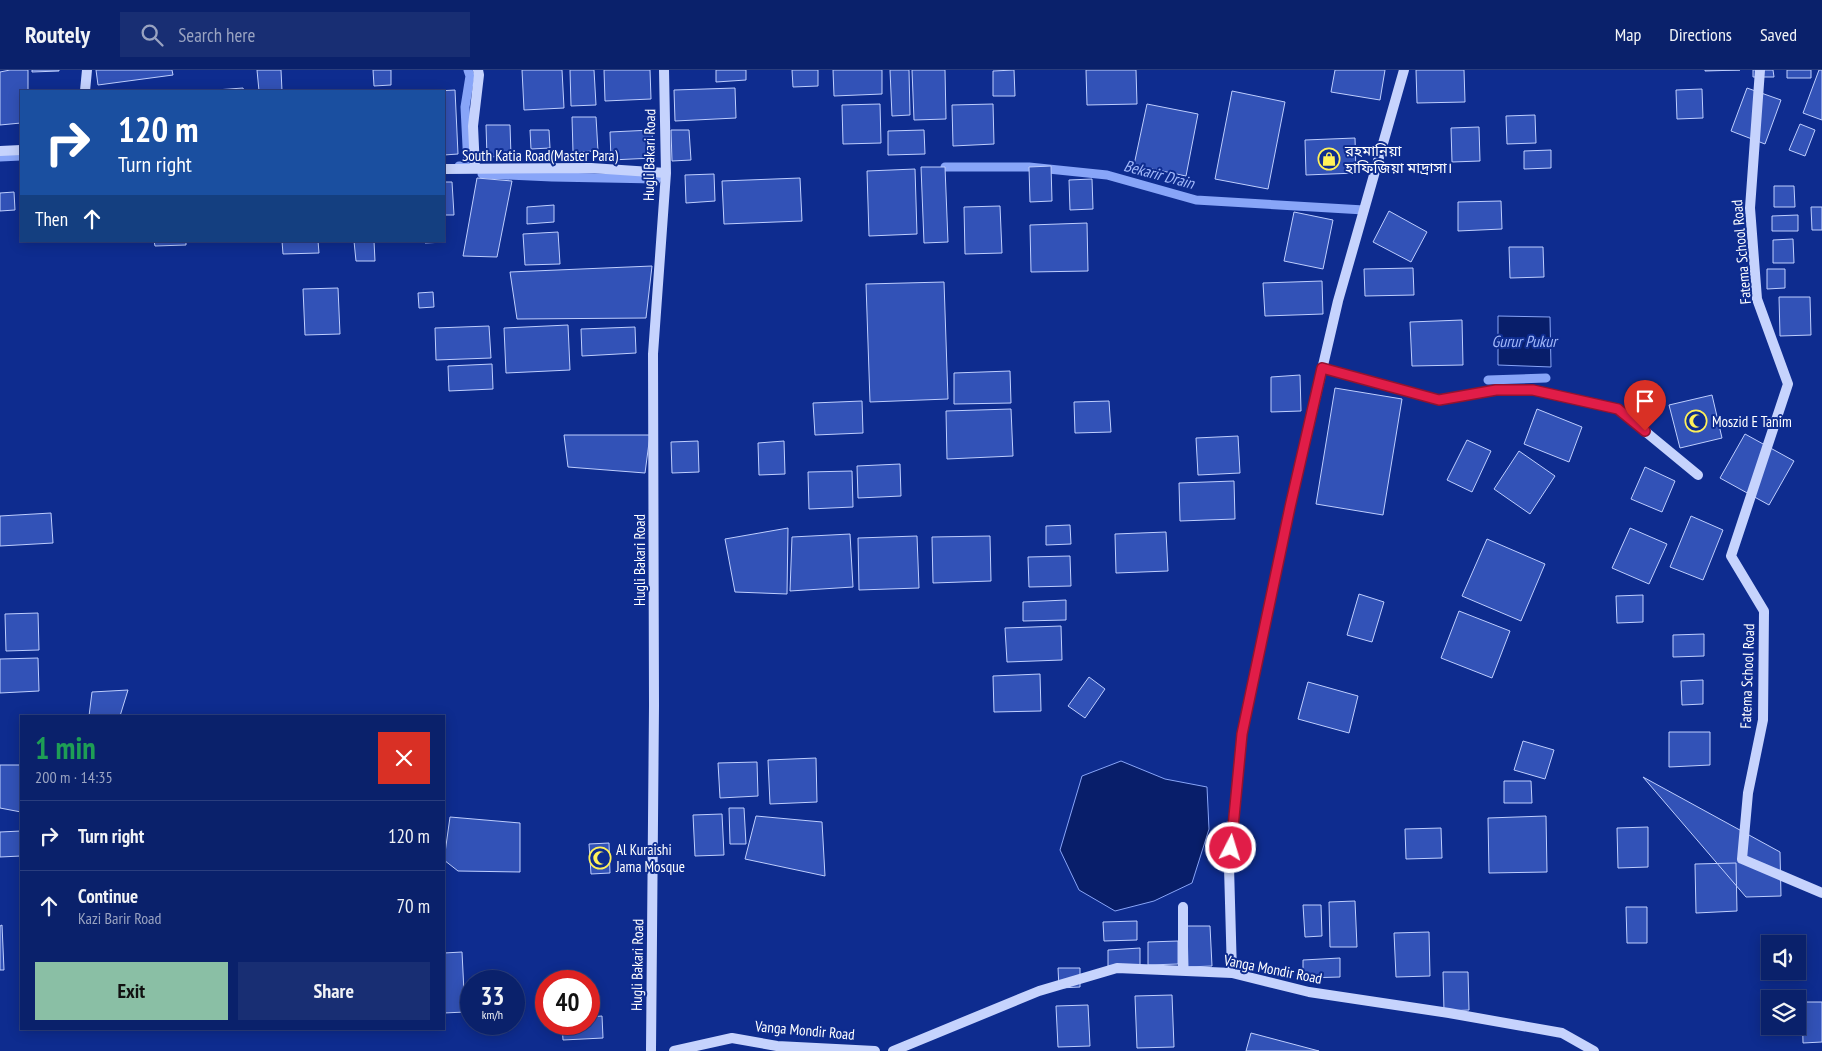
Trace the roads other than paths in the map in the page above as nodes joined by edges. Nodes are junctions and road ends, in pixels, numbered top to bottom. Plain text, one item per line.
1 (87, 70) edge
2 (478, 70) edge
3 (664, 70) edge
4 (1404, 70) edge
5 (1760, 70) edge
6 (85, 90) edge
7 (20, 150) edge
8 (0, 151) edge
9 (445, 169) edge
10 (474, 169) junction
11 (666, 173) junction
12 (1322, 368) junction
13 (1698, 476) dead end
14 (1822, 893) edge
15 (1184, 907) dead end
16 (1183, 971) junction
17 (1232, 973) junction
18 (651, 1051) edge
19 (674, 1051) edge
20 (875, 1051) edge
21 (893, 1051) edge
22 (1594, 1051) edge

1 - 6 street
2 - 10 street
3 - 11 street, Hugli Bakari Road
4 - 12 street
5 - 14 street, Fatema School Road
7 - 8 street
9 - 10 street, South Katia Road(Master Para)
10 - 11 street, South Katia Road(Master Para)
11 - 18 street, Hugli Bakari Road
12 - 13 street
12 - 17 street
15 - 16 street
16 - 17 street, Vanga Mondir Road
16 - 21 street, Vanga Mondir Road
17 - 22 street, Vanga Mondir Road
19 - 20 street, Vanga Mondir Road

